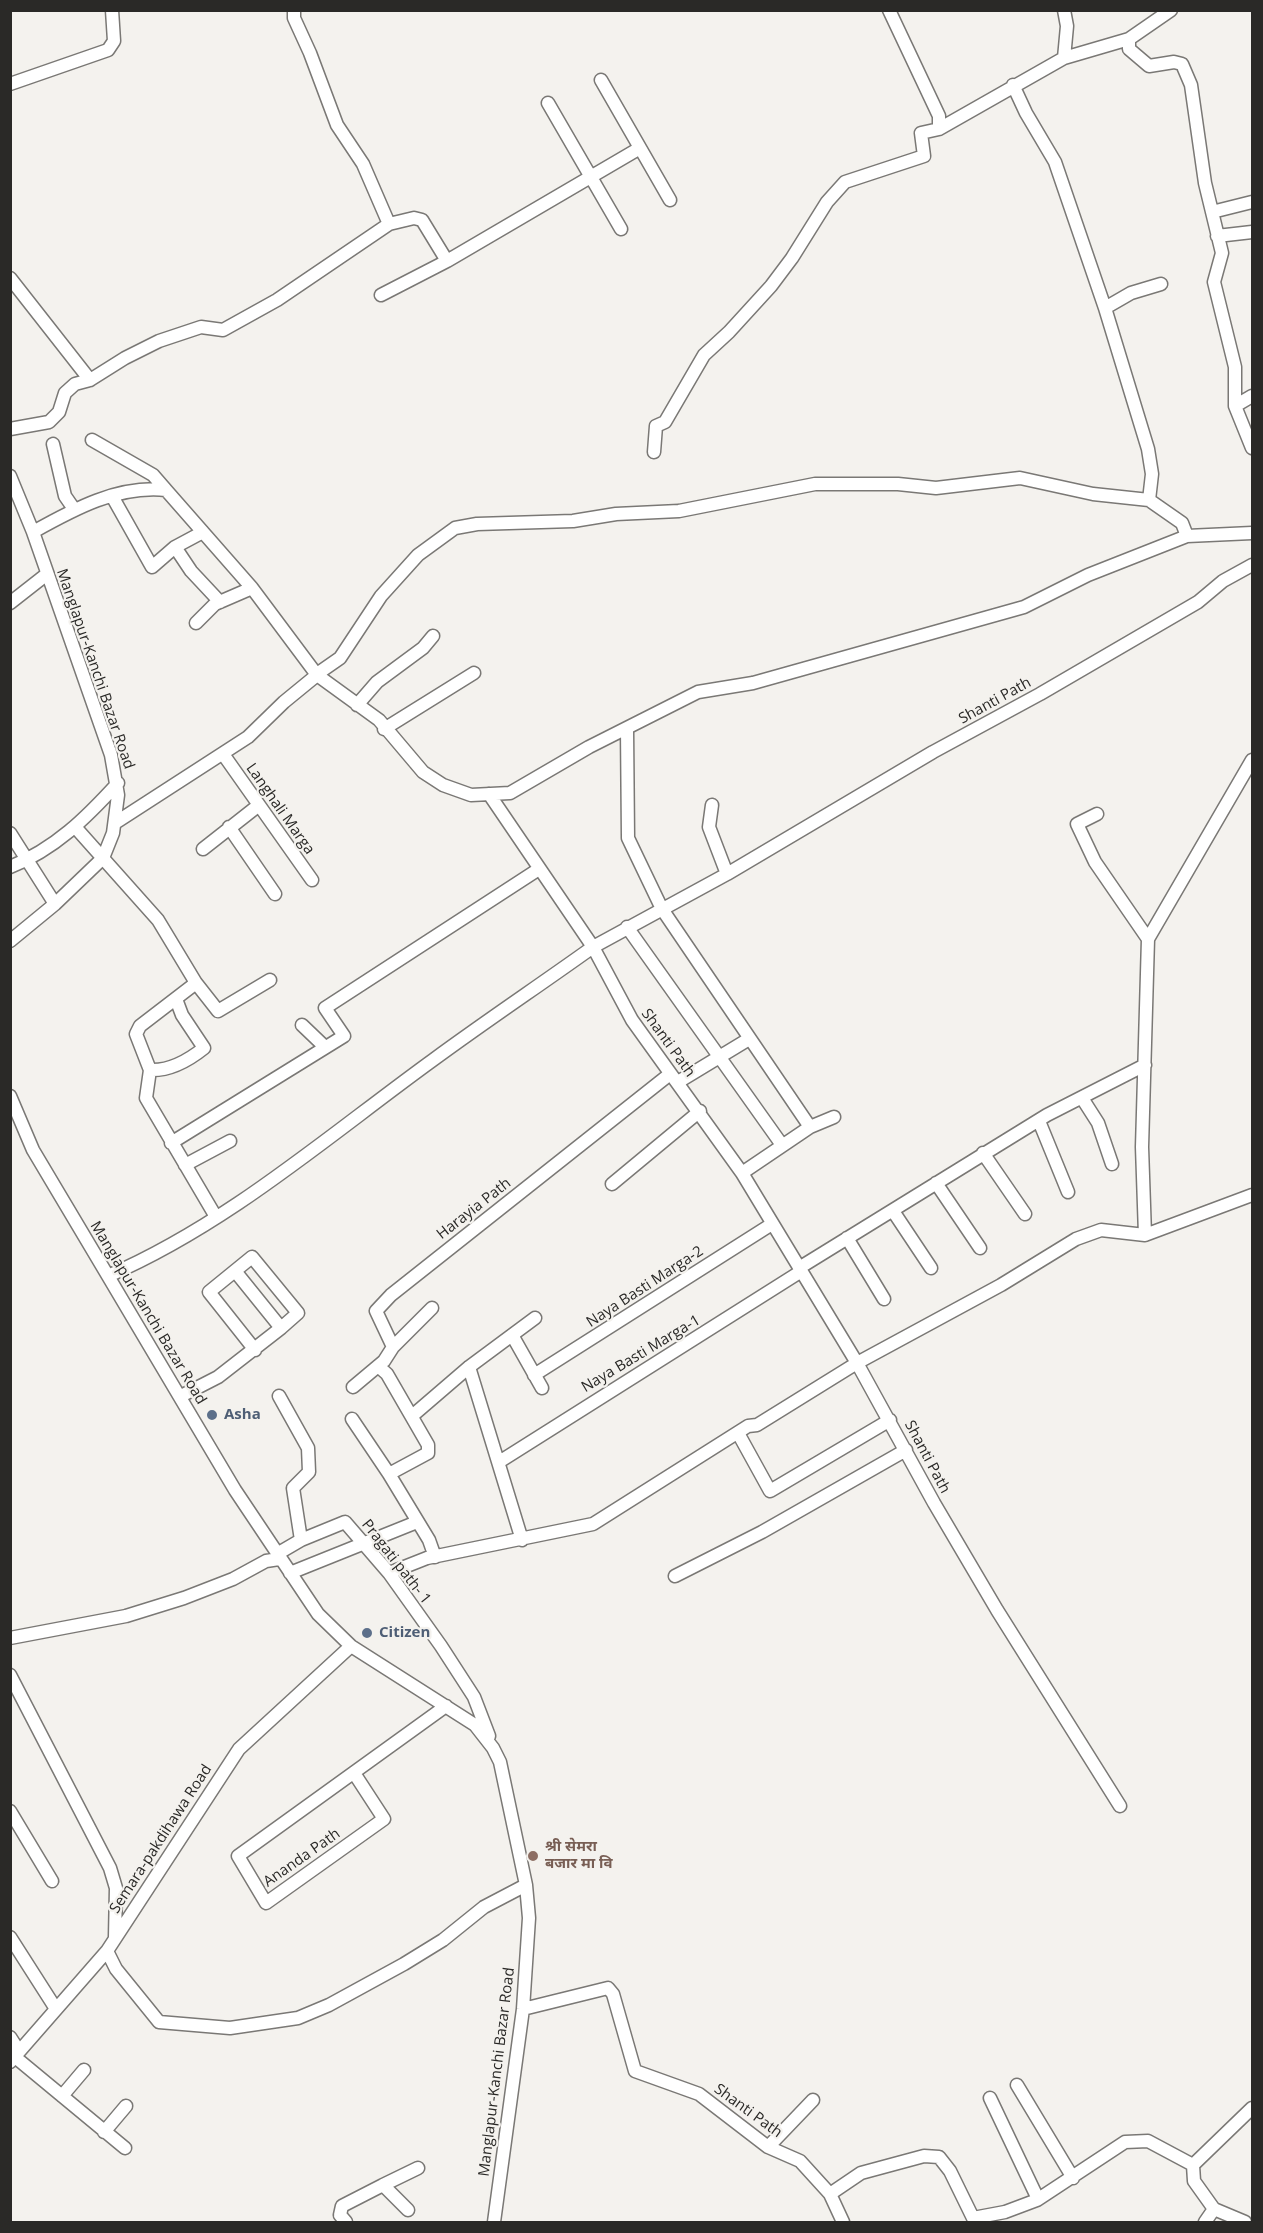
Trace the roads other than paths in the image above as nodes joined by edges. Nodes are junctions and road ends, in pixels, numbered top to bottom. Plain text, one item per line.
1 (112, 10) edge
2 (294, 10) edge
3 (889, 10) edge
4 (1064, 10) edge
5 (1171, 10) edge
6 (1129, 39) junction
7 (1064, 58) junction
8 (601, 80) dead end
9 (10, 84) edge
10 (1013, 85) junction
11 (548, 104) dead end
12 (939, 129) junction
13 (640, 148) junction
14 (589, 177) junction
15 (670, 200) dead end
16 (1252, 202) edge
17 (1212, 212) junction
18 (388, 224) junction
19 (621, 229) dead end
20 (1252, 232) edge
21 (1217, 236) junction
22 (447, 261) junction
23 (10, 278) edge
24 (1161, 284) dead end
25 (381, 295) dead end
26 (1105, 308) junction
27 (90, 380) junction
28 (1252, 396) edge
29 (1235, 406) junction
30 (10, 429) edge
31 (92, 440) dead end
32 (53, 444) dead end
33 (1252, 448) edge
34 (654, 452) dead end
35 (10, 476) edge
36 (166, 490) junction
37 (112, 496) junction
38 (1149, 500) junction
39 (74, 509) junction
40 (33, 532) junction
41 (203, 532) junction
42 (1252, 533) edge
43 (1187, 536) junction
44 (174, 547) junction
45 (1252, 565) edge
46 (47, 574) junction
47 (252, 588) junction
48 (220, 602) junction
49 (10, 603) edge
50 (196, 623) dead end
51 (433, 636) dead end
52 (474, 673) dead end
53 (317, 675) junction
54 (357, 705) junction
55 (384, 729) junction
56 (627, 729) junction
57 (223, 754) junction
58 (1252, 760) edge
59 (118, 783) junction
60 (489, 794) junction
61 (259, 805) junction
62 (712, 805) dead end
63 (1097, 814) dead end
64 (115, 823) junction
65 (229, 827) junction
66 (76, 828) junction
67 (10, 833) edge
68 (203, 849) dead end
69 (103, 858) junction
70 (26, 861) junction
71 (10, 867) edge
72 (539, 869) junction
73 (727, 874) junction
74 (312, 880) dead end
75 (275, 894) dead end
76 (55, 904) junction
77 (662, 909) junction
78 (627, 927) junction
79 (1148, 939) junction
80 (10, 941) edge
81 (593, 947) junction
82 (270, 980) dead end
83 (196, 983) junction
84 (176, 999) junction
85 (302, 1025) dead end
86 (749, 1039) junction
87 (325, 1047) junction
88 (718, 1057) junction
89 (1145, 1065) junction
90 (150, 1070) junction
91 (674, 1078) junction
92 (10, 1096) edge
93 (1082, 1098) junction
94 (700, 1111) junction
95 (834, 1117) dead end
96 (1039, 1121) junction
97 (810, 1127) junction
98 (230, 1141) dead end
99 (171, 1143) junction
100 (782, 1145) junction
101 (983, 1153) junction
102 (1112, 1164) dead end
103 (185, 1165) junction
104 (742, 1173) junction
105 (936, 1183) junction
106 (612, 1184) dead end
107 (1068, 1192) dead end
108 (1252, 1195) edge
109 (893, 1211) junction
110 (1025, 1214) dead end
111 (216, 1217) junction
112 (772, 1224) junction
113 (1145, 1235) junction
114 (847, 1238) junction
115 (980, 1248) dead end
116 (931, 1268) dead end
117 (800, 1270) junction
118 (235, 1271) junction
119 (108, 1276) junction
120 (884, 1299) dead end
121 (432, 1308) dead end
122 (535, 1318) dead end
123 (281, 1328) junction
124 (512, 1335) junction
125 (393, 1347) junction
126 (255, 1350) junction
127 (857, 1363) junction
128 (378, 1366) junction
129 (469, 1367) junction
130 (534, 1375) junction
131 (353, 1387) dead end
132 (542, 1388) dead end
133 (181, 1396) junction
134 (279, 1396) dead end
135 (412, 1416) junction
136 (352, 1419) dead end
137 (890, 1420) junction
138 (738, 1433) junction
139 (906, 1450) junction
140 (499, 1462) junction
141 (389, 1474) junction
142 (417, 1522) junction
143 (301, 1540) junction
144 (522, 1540) junction
145 (364, 1543) junction
146 (278, 1556) junction
147 (435, 1557) junction
148 (290, 1573) junction
149 (389, 1573) junction
150 (675, 1576) dead end
151 (10, 1638) edge
152 (351, 1646) junction
153 (10, 1675) edge
154 (446, 1706) junction
155 (493, 1749) junction
156 (354, 1773) junction
157 (1120, 1806) dead end
158 (10, 1811) edge
159 (52, 1881) dead end
160 (526, 1885) junction
161 (10, 1937) edge
162 (115, 1937) junction
163 (107, 1951) junction
164 (56, 2009) junction
165 (523, 2009) junction
166 (10, 2037) edge
167 (15, 2056) edge
168 (84, 2070) dead end
169 (1017, 2085) dead end
170 (62, 2096) junction
171 (990, 2098) dead end
172 (813, 2100) dead end
173 (126, 2106) dead end
174 (1252, 2108) edge
175 (104, 2132) junction
176 (768, 2147) junction
177 (124, 2148) dead end
178 (1193, 2165) junction
179 (418, 2168) dead end
180 (1073, 2178) junction
181 (383, 2185) junction
182 (830, 2194) junction
183 (1038, 2199) junction
184 (1214, 2209) junction
185 (408, 2210) dead end
186 (346, 2223) edge
187 (494, 2223) edge
188 (843, 2223) edge
189 (1205, 2223) edge
190 (1245, 2223) edge

1 - 9 street
2 - 18 street
3 - 12 street
4 - 7 street
5 - 6 street
6 - 7 street
6 - 17 street
7 - 10 street
8 - 13 street
10 - 12 street
10 - 26 street
11 - 14 street
12 - 34 street
13 - 14 street
13 - 15 street
14 - 19 street
14 - 22 street
16 - 17 street
17 - 21 street
18 - 22 street
18 - 27 street
20 - 21 street
21 - 29 street
22 - 25 street
23 - 27 street
24 - 26 street
26 - 38 street
27 - 30 street
28 - 29 street
29 - 33 street
31 - 36 street
32 - 39 street
35 - 40 street, Manglapur-Kanchi Bazar Road
36 - 37 street
36 - 41 street
37 - 39 street
37 - 44 street
38 - 43 street
38 - 53 street
39 - 40 street
40 - 46 street, Manglapur-Kanchi Bazar Road
41 - 44 street
41 - 47 street
42 - 43 street
43 - 56 street
44 - 48 street
45 - 73 street, Shanti Path
46 - 49 street
46 - 59 street, Manglapur-Kanchi Bazar Road
47 - 48 street
47 - 53 street
48 - 50 street
51 - 54 street
52 - 55 street
53 - 54 street
53 - 57 street
54 - 55 street
55 - 60 street
56 - 60 street
56 - 77 street
57 - 61 street, Langhali Marga
57 - 64 street
58 - 79 street
59 - 64 street, Manglapur-Kanchi Bazar Road
59 - 66 street
60 - 72 street
61 - 65 street
61 - 74 street, Langhali Marga
62 - 73 street
63 - 79 street
64 - 69 street, Manglapur-Kanchi Bazar Road
65 - 68 street
65 - 75 street
66 - 69 street
66 - 70 street
67 - 70 street
69 - 76 street, Manglapur-Kanchi Bazar Road
69 - 83 street
70 - 71 street
70 - 76 street
72 - 81 street
72 - 87 street
73 - 77 street, Shanti Path
76 - 80 street, Manglapur-Kanchi Bazar Road
77 - 78 street, Shanti Path
77 - 86 street
78 - 81 street, Shanti Path
78 - 88 street
79 - 89 street
81 - 91 street, Shanti Path
81 - 111 street
82 - 83 street
83 - 84 street
84 - 90 street
84 - 90 street
85 - 87 street
86 - 88 street
86 - 97 street
87 - 99 street
88 - 91 street
88 - 100 street
89 - 93 street, Naya Basti Marga-1
89 - 113 street
90 - 99 street
91 - 94 street, Shanti Path
91 - 125 street, Harayia Path
92 - 119 street, Manglapur-Kanchi Bazar Road
93 - 96 street, Naya Basti Marga-1
93 - 102 street
94 - 104 street, Shanti Path
94 - 106 street
95 - 97 street
96 - 101 street, Naya Basti Marga-1
96 - 107 street
97 - 100 street
98 - 103 street
99 - 103 street
100 - 104 street
101 - 105 street, Naya Basti Marga-1
101 - 110 street
103 - 111 street
104 - 112 street, Shanti Path
105 - 109 street, Naya Basti Marga-1
105 - 115 street
108 - 113 street
109 - 114 street, Naya Basti Marga-1
109 - 116 street
111 - 119 street
112 - 117 street, Shanti Path
112 - 130 street, Naya Basti Marga-2
113 - 127 street
114 - 117 street, Naya Basti Marga-1
114 - 120 street
117 - 127 street, Shanti Path
117 - 140 street, Naya Basti Marga-1
118 - 123 street
118 - 123 street
118 - 126 street
119 - 133 street, Manglapur-Kanchi Bazar Road
121 - 125 street
122 - 124 street
123 - 126 street
124 - 129 street
124 - 130 street
125 - 128 street
126 - 133 street
127 - 137 street, Shanti Path
127 - 138 street
128 - 131 street
128 - 135 street
129 - 135 street
129 - 140 street
130 - 132 street
133 - 146 street, Manglapur-Kanchi Bazar Road
134 - 143 street
135 - 141 street
136 - 141 street
137 - 138 street
137 - 139 street, Shanti Path
138 - 144 street
139 - 150 street
139 - 157 street, Shanti Path
140 - 144 street
141 - 142 street
142 - 145 street
142 - 147 street
143 - 145 street, Pragati path- 1
143 - 146 street, Pragati path- 1
144 - 147 street
145 - 148 street
145 - 149 street, Pragati path- 1
146 - 148 street, Manglapur-Kanchi Bazar Road
146 - 151 street, Pragati path- 1
147 - 149 street
148 - 152 street, Manglapur-Kanchi Bazar Road
149 - 155 street, Pragati path- 1
152 - 154 street, Manglapur-Kanchi Bazar Road
152 - 162 street, Semara-pakdihawa Road
153 - 162 street
154 - 155 street, Manglapur-Kanchi Bazar Road
154 - 156 street, Ananda Path
155 - 160 street, Manglapur-Kanchi Bazar Road
156 - 156 street, Ananda Path
158 - 159 street
160 - 163 street
160 - 165 street, Manglapur-Kanchi Bazar Road
161 - 164 street
162 - 163 street, Semara-pakdihawa Road
163 - 164 street, Semara-pakdihawa Road
164 - 167 street, Semara-pakdihawa Road
165 - 176 street, Shanti Path
165 - 187 street, Manglapur-Kanchi Bazar Road
166 - 167 street
167 - 170 street
168 - 170 street
169 - 180 street
170 - 175 street
171 - 183 street
172 - 176 street
173 - 175 street
174 - 178 street
175 - 177 street
176 - 182 street, Shanti Path
178 - 180 street
178 - 184 street
179 - 181 street
180 - 183 street
181 - 185 street
181 - 186 street
182 - 183 street
182 - 188 street, Shanti Path
184 - 189 street
184 - 190 street

